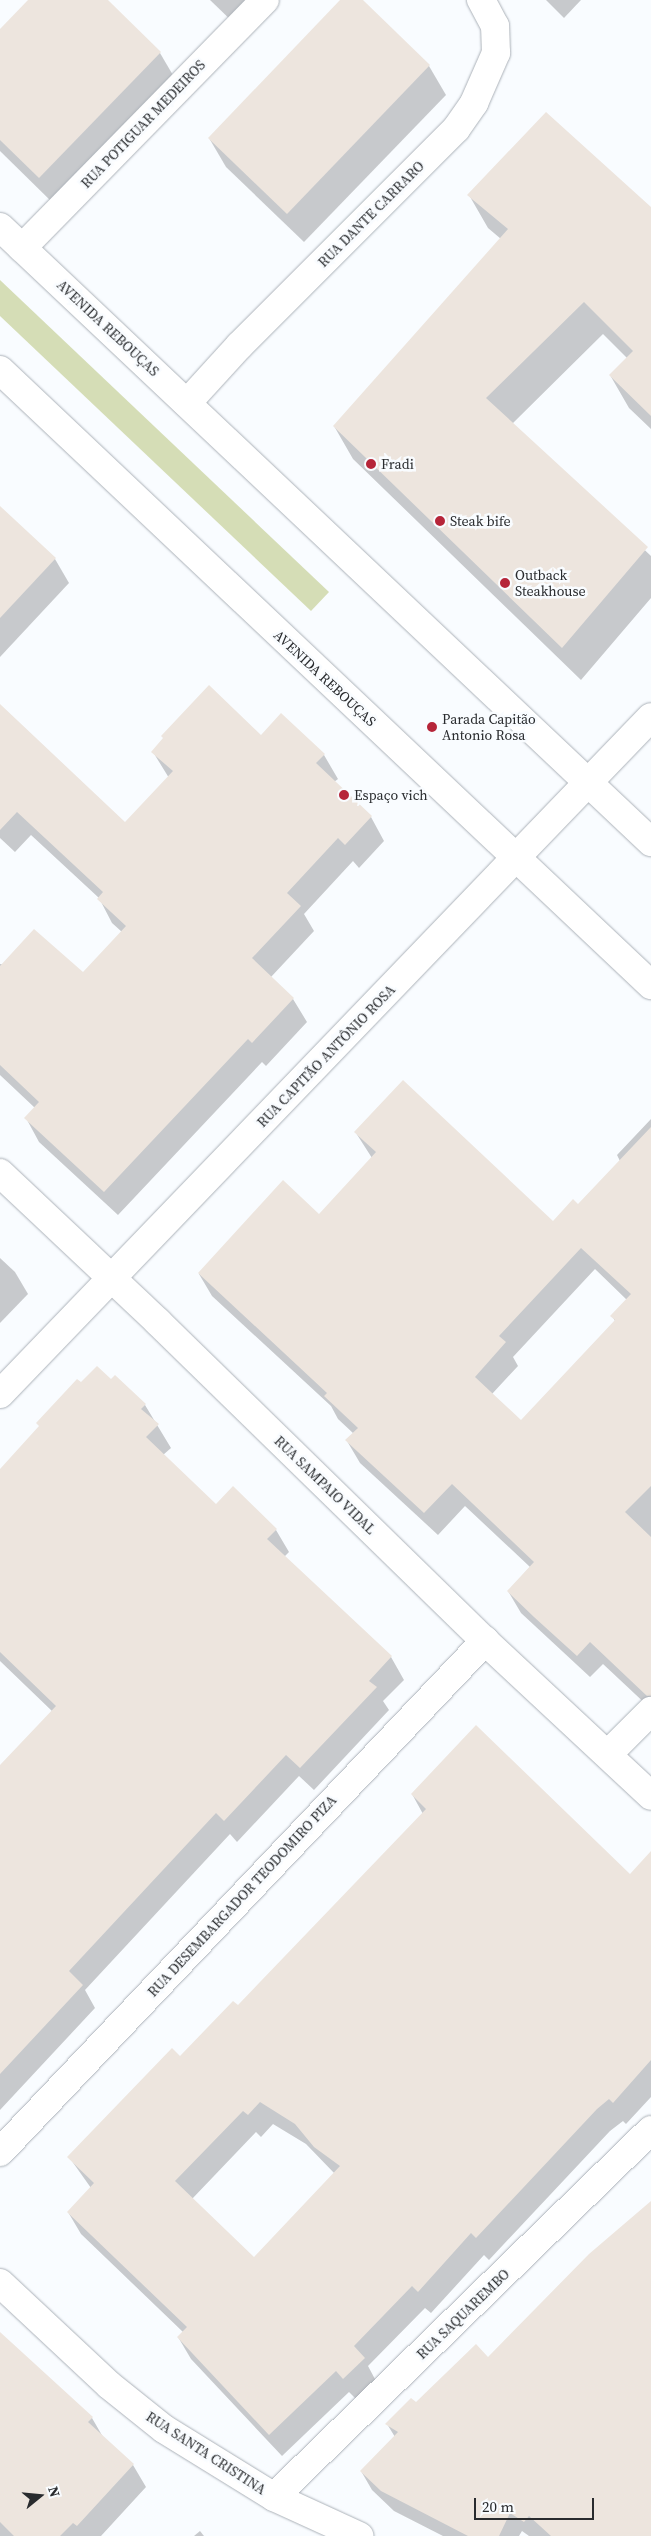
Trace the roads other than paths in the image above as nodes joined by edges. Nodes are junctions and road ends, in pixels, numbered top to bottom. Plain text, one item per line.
1 (265, 0) edge
2 (481, 0) edge
3 (0, 227) edge
4 (22, 248) junction
5 (0, 370) edge
6 (187, 403) junction
7 (651, 717) edge
8 (588, 783) junction
9 (651, 842) edge
10 (516, 859) junction
11 (651, 985) edge
12 (0, 1173) edge
13 (112, 1280) junction
14 (0, 1394) edge
15 (485, 1641) junction
16 (651, 1711) edge
17 (608, 1754) junction
18 (651, 1796) edge
19 (651, 2130) edge
20 (0, 2152) edge
21 (1, 2280) edge
22 (274, 2497) junction
23 (359, 2536) edge

1 - 4 street, RUA POTIGUAR MEDEIROS
2 - 6 street, RUA DANTE CARRARO
3 - 4 street, AVENIDA REBOUÇAS
4 - 6 street, AVENIDA REBOUÇAS
5 - 10 street, AVENIDA REBOUÇAS
6 - 8 street, AVENIDA REBOUÇAS
7 - 8 street, RUA CAPITÃO ANTÔNIO ROSA
8 - 9 street, AVENIDA REBOUÇAS
8 - 10 street, RUA CAPITÃO ANTÔNIO ROSA
10 - 11 street, AVENIDA REBOUÇAS
10 - 13 street, RUA CAPITÃO ANTÔNIO ROSA
12 - 13 street, RUA SAMPAIO VIDAL
13 - 14 street, RUA CAPITÃO ANTÔNIO ROSA
13 - 15 street, RUA SAMPAIO VIDAL
15 - 17 street, RUA SAMPAIO VIDAL
15 - 20 street, RUA DESEMBARGADOR TEODOMIRO PIZA
16 - 17 street
17 - 18 street, RUA SAMPAIO VIDAL
19 - 22 street, RUA SAQUAREMBO
21 - 22 street, RUA SANTA CRISTINA
22 - 23 street, RUA SANTA CRISTINA

